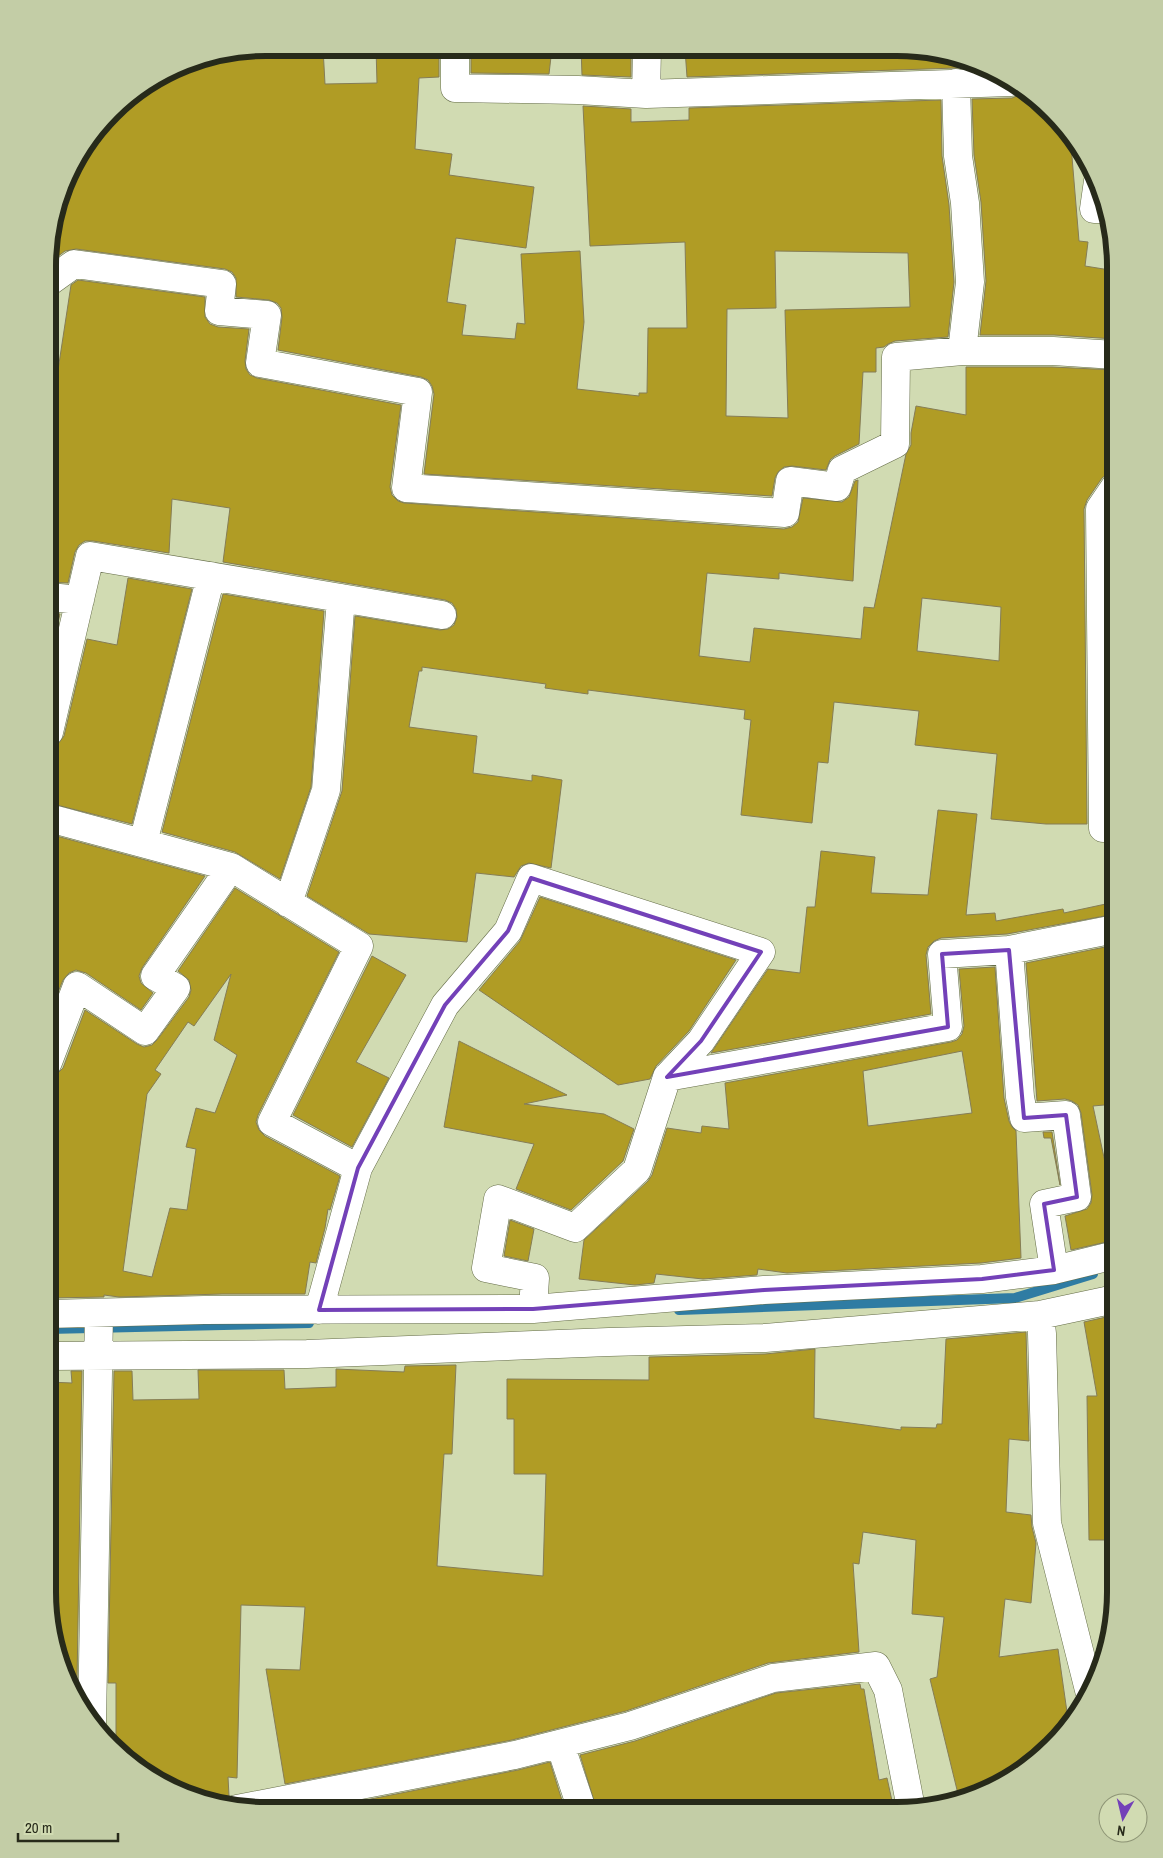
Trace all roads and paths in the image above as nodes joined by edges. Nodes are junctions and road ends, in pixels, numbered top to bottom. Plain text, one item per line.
1 (455, 56) edge
2 (647, 56) edge
3 (998, 82) edge
4 (956, 83) junction
5 (646, 94) junction
6 (1096, 198) edge
7 (1099, 209) edge
8 (56, 277) edge
9 (962, 351) junction
10 (1107, 354) edge
11 (1107, 499) edge
12 (210, 576) junction
13 (56, 598) edge
14 (341, 598) junction
15 (80, 600) junction
16 (442, 615) dead end
17 (56, 702) edge
18 (56, 820) edge
19 (1107, 828) edge
20 (142, 843) junction
21 (230, 867) junction
22 (288, 903) junction
23 (1107, 931) edge
24 (1009, 950) junction
25 (56, 1041) edge
26 (667, 1078) junction
27 (358, 1168) junction
28 (1107, 1257) edge
29 (1054, 1270) junction
30 (1107, 1300) edge
31 (532, 1309) junction
32 (319, 1310) junction
33 (99, 1313) junction
34 (56, 1314) edge
35 (1040, 1315) junction
36 (56, 1356) edge
37 (98, 1356) junction
38 (1087, 1681) edge
39 (92, 1708) edge
40 (560, 1744) junction
41 (347, 1798) edge
42 (910, 1801) edge
43 (303, 1802) edge
44 (579, 1802) edge

1 - 5 street
2 - 5 street
3 - 4 street
4 - 5 street
4 - 9 street
6 - 7 street
8 - 9 street
9 - 10 street
11 - 19 street
12 - 14 street
12 - 15 street
12 - 20 street
13 - 15 street
14 - 16 street
14 - 22 street
15 - 17 street
18 - 20 street
20 - 21 street
21 - 22 street
21 - 25 street
22 - 27 street
23 - 24 street
24 - 26 street
24 - 29 street
26 - 27 street
26 - 31 street
27 - 32 street
28 - 29 street
29 - 31 street
30 - 35 street
31 - 32 street
32 - 33 street
33 - 34 street
33 - 37 street
35 - 37 street
35 - 38 street
36 - 37 street
37 - 39 street
40 - 41 street
40 - 42 street
40 - 44 street
41 - 43 street

